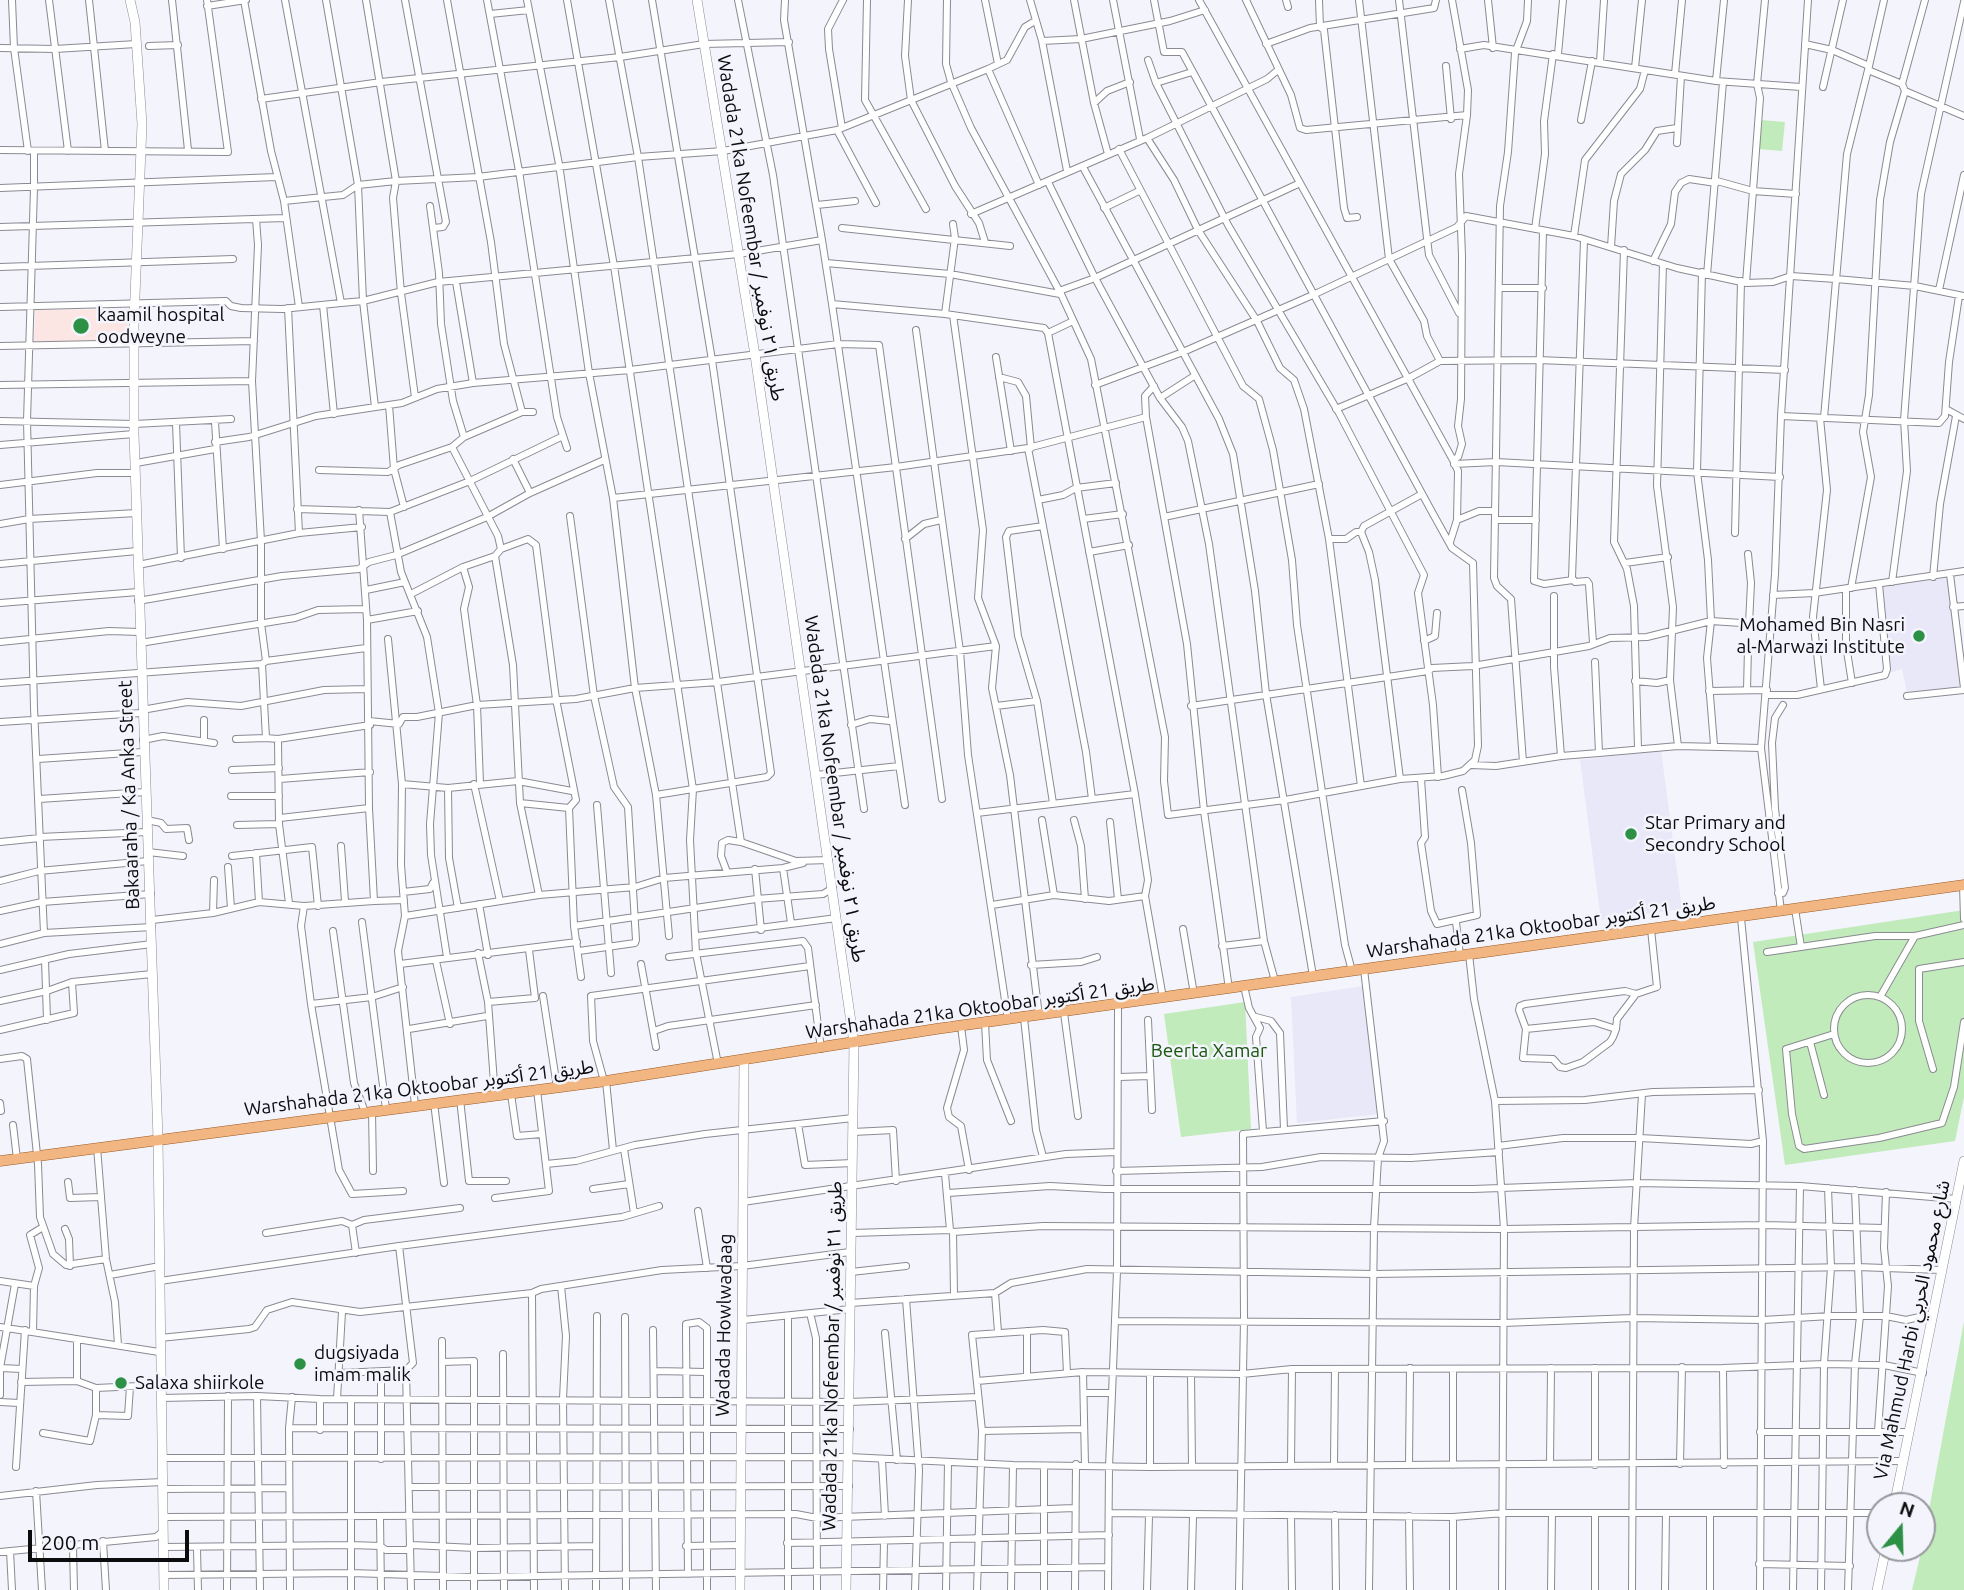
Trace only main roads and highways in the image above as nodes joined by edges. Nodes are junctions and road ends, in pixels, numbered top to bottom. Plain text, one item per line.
1 (1964, 885) edge
2 (0, 1161) edge

1 - 2 main road, Warshahada 21ka Oktoobar طريق 21 أكتوبر

